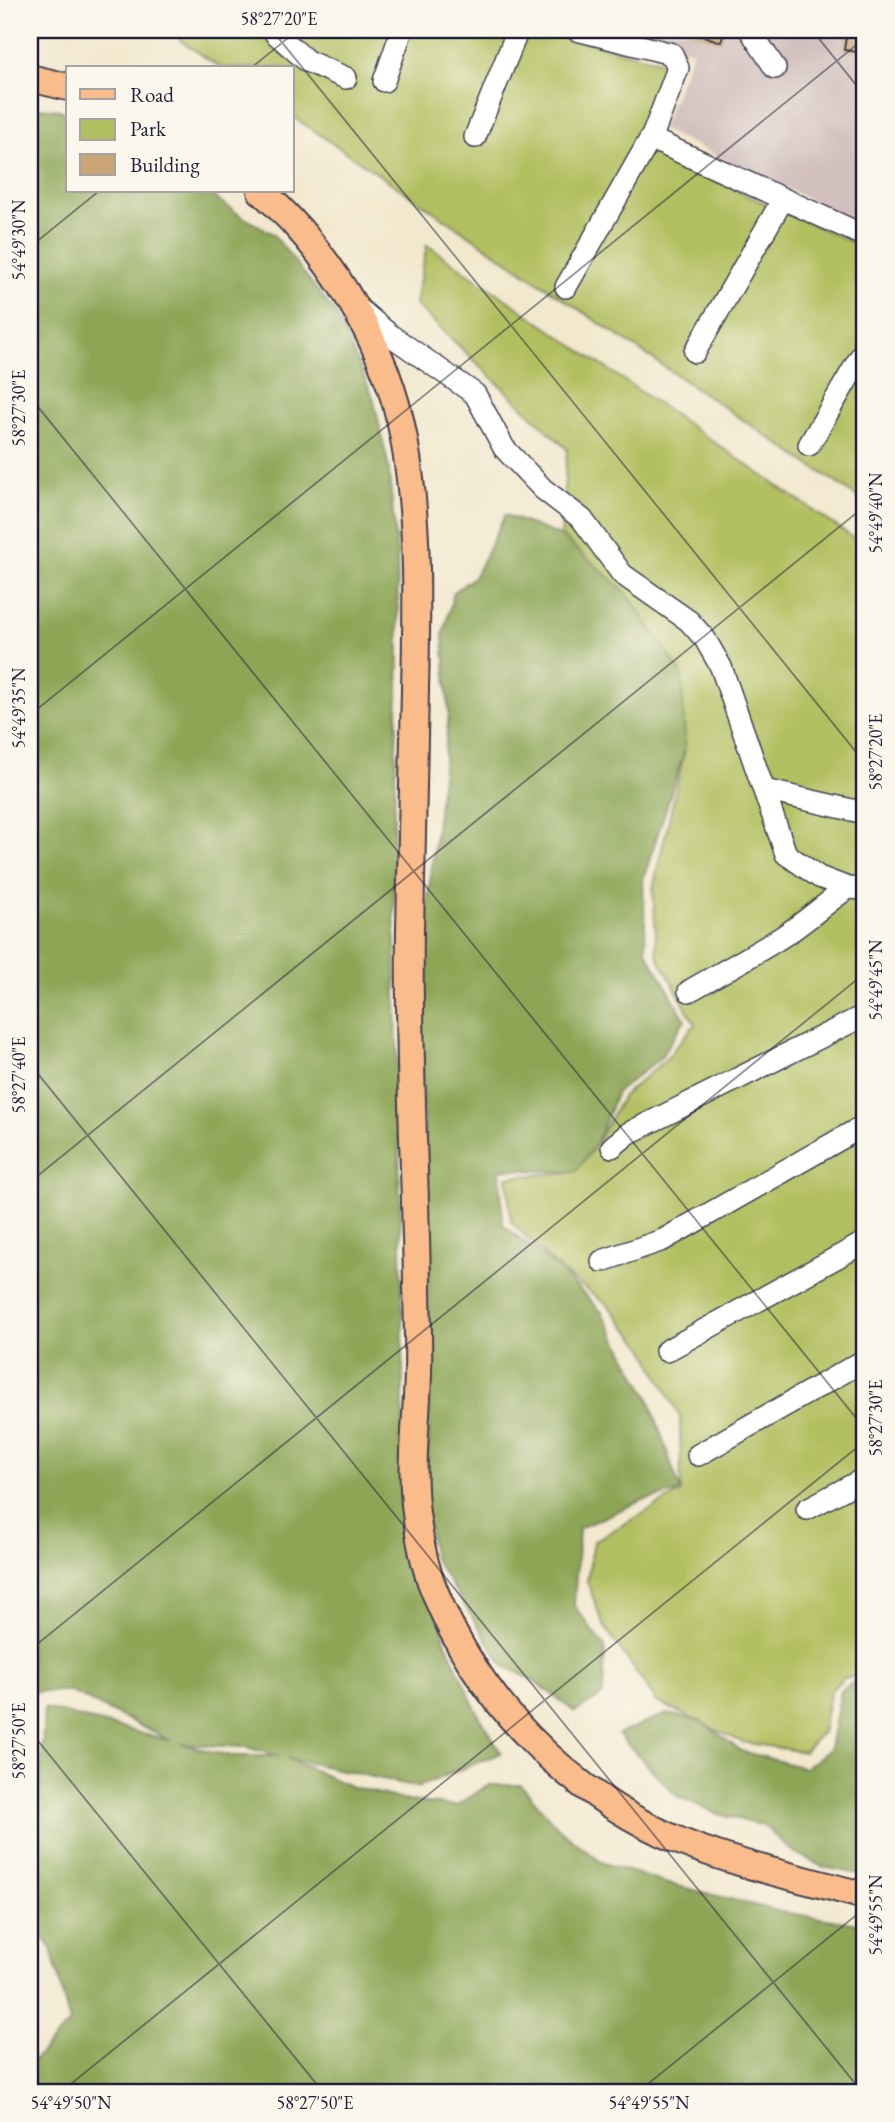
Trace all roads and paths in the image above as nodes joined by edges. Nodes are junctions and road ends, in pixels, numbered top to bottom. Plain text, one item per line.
1 (274, 30) edge
2 (402, 30) edge
3 (518, 30) edge
4 (577, 30) edge
5 (750, 30) edge
6 (775, 68) dead end
7 (30, 78) edge
8 (345, 78) dead end
9 (384, 81) dead end
10 (66, 87) edge
11 (653, 134) junction
12 (475, 137) dead end
13 (262, 192) edge
14 (783, 199) junction
15 (865, 236) edge
16 (566, 286) dead end
17 (353, 305) junction
18 (865, 349) edge
19 (695, 352) dead end
20 (809, 445) dead end
21 (764, 790) junction
22 (865, 813) edge
23 (857, 888) edge
24 (689, 991) dead end
25 (865, 1015) edge
26 (865, 1125) edge
27 (612, 1147) dead end
28 (865, 1242) edge
29 (602, 1261) dead end
30 (666, 1351) dead end
31 (865, 1360) edge
32 (698, 1455) dead end
33 (865, 1478) edge
34 (807, 1509) dead end
35 (865, 1896) edge

1 - 8 lane
2 - 9 lane
3 - 12 lane
4 - 11 lane
5 - 6 lane
7 - 10 main road
11 - 14 lane
11 - 16 lane
13 - 17 main road
14 - 15 lane
14 - 19 lane
17 - 21 lane
17 - 35 main road
18 - 20 lane
21 - 22 lane
21 - 23 lane
23 - 24 lane
25 - 27 lane
26 - 29 lane
28 - 30 lane
31 - 32 lane
33 - 34 lane

